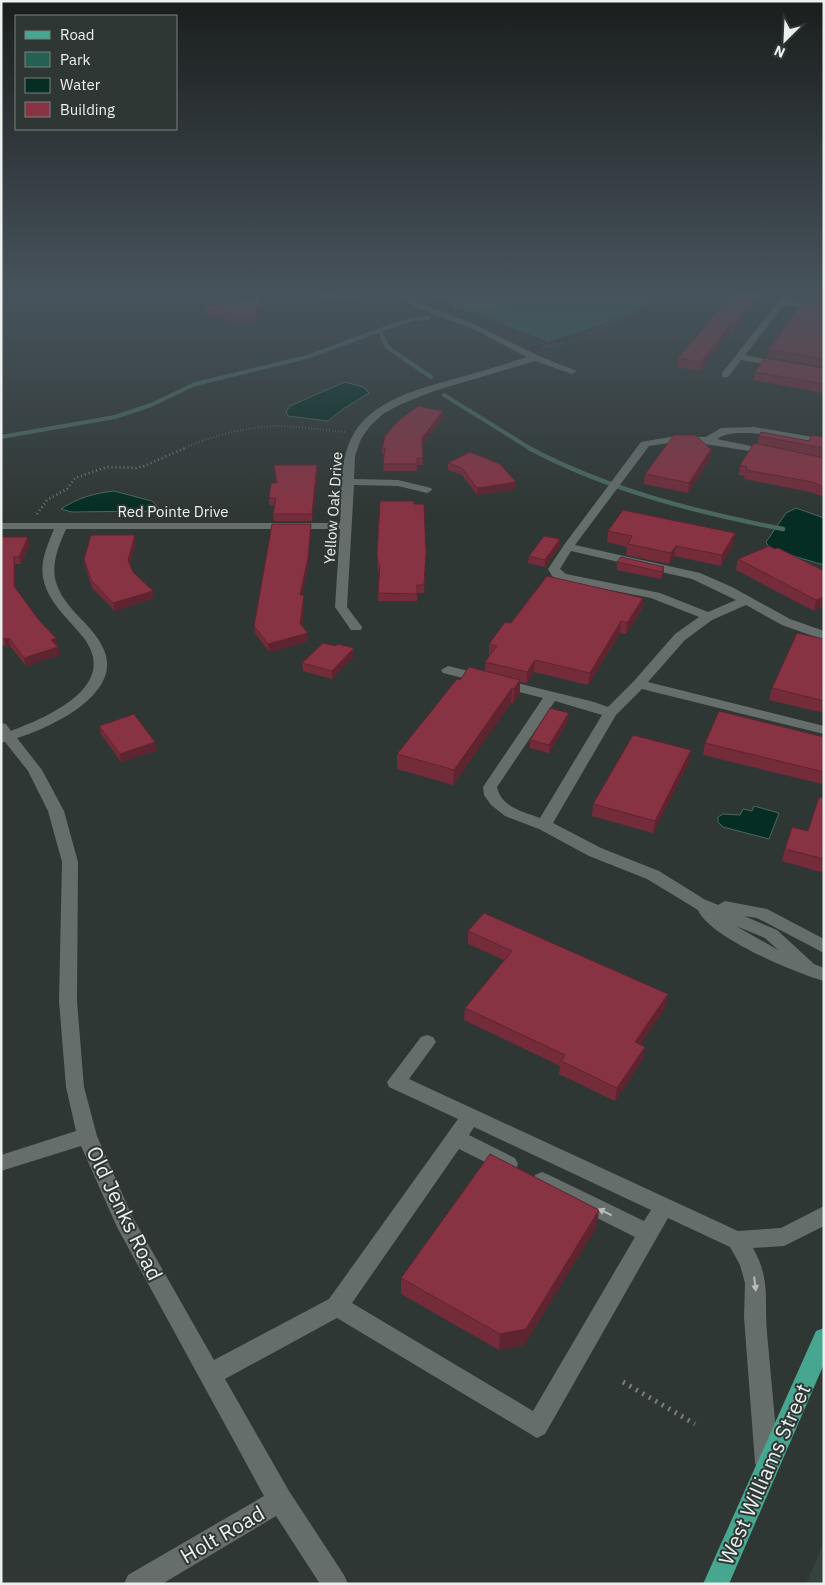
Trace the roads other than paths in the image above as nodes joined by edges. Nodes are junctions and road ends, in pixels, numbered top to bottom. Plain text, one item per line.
1 (500, 366) edge
2 (553, 366) edge
3 (732, 366) edge
4 (789, 366) edge
5 (795, 367) edge
6 (572, 371) dead end
7 (725, 375) dead end
8 (708, 441) junction
9 (824, 442) edge
10 (785, 455) edge
11 (349, 482) junction
12 (426, 490) dead end
13 (1, 526) edge
14 (345, 526) junction
15 (62, 527) junction
16 (568, 547) junction
17 (746, 600) junction
18 (708, 617) junction
19 (356, 627) dead end
20 (824, 636) edge
21 (448, 670) dead end
22 (639, 684) junction
23 (551, 696) junction
24 (610, 713) junction
25 (824, 730) edge
26 (4, 734) edge
27 (544, 825) junction
28 (698, 903) junction
29 (823, 945) edge
30 (807, 967) junction
31 (824, 975) edge
32 (427, 1042) dead end
33 (470, 1118) junction
34 (87, 1136) junction
35 (455, 1138) junction
36 (1, 1163) edge
37 (664, 1206) junction
38 (824, 1215) edge
39 (648, 1233) junction
40 (737, 1240) junction
41 (337, 1306) junction
42 (824, 1338) edge
43 (210, 1374) junction
44 (768, 1468) junction
45 (280, 1500) junction
46 (137, 1584) edge
47 (335, 1584) edge
48 (716, 1584) edge

1 - 11 street, Yellow Oak Drive
2 - 6 street
3 - 7 street
4 - 5 street
8 - 9 street
8 - 10 street
8 - 16 street
11 - 12 street
11 - 14 street, Yellow Oak Drive
13 - 15 street, Red Pointe Drive
14 - 15 street, Red Pointe Drive
14 - 19 street, Yellow Oak Drive
15 - 26 street
16 - 17 street
16 - 18 street
17 - 18 street
17 - 20 street
18 - 22 street
21 - 23 street
22 - 24 street
22 - 25 street
23 - 24 street
23 - 27 street
24 - 27 street
26 - 34 street, Old Jenks Road
27 - 28 street
28 - 29 street
28 - 30 street
29 - 30 street
30 - 31 street
32 - 33 street
33 - 35 street
33 - 37 street
34 - 36 street
34 - 43 street, Old Jenks Road
39 -> 35 street
35 - 41 street
37 - 39 street
37 - 40 street
38 - 40 street
39 - 41 street
40 -> 44 street
41 - 43 street
42 - 44 main road, West Williams Street
43 - 45 street, Old Jenks Road
44 - 48 main road, West Williams Street
45 - 46 street, Holt Road
45 - 47 street, Old Jenks Road

